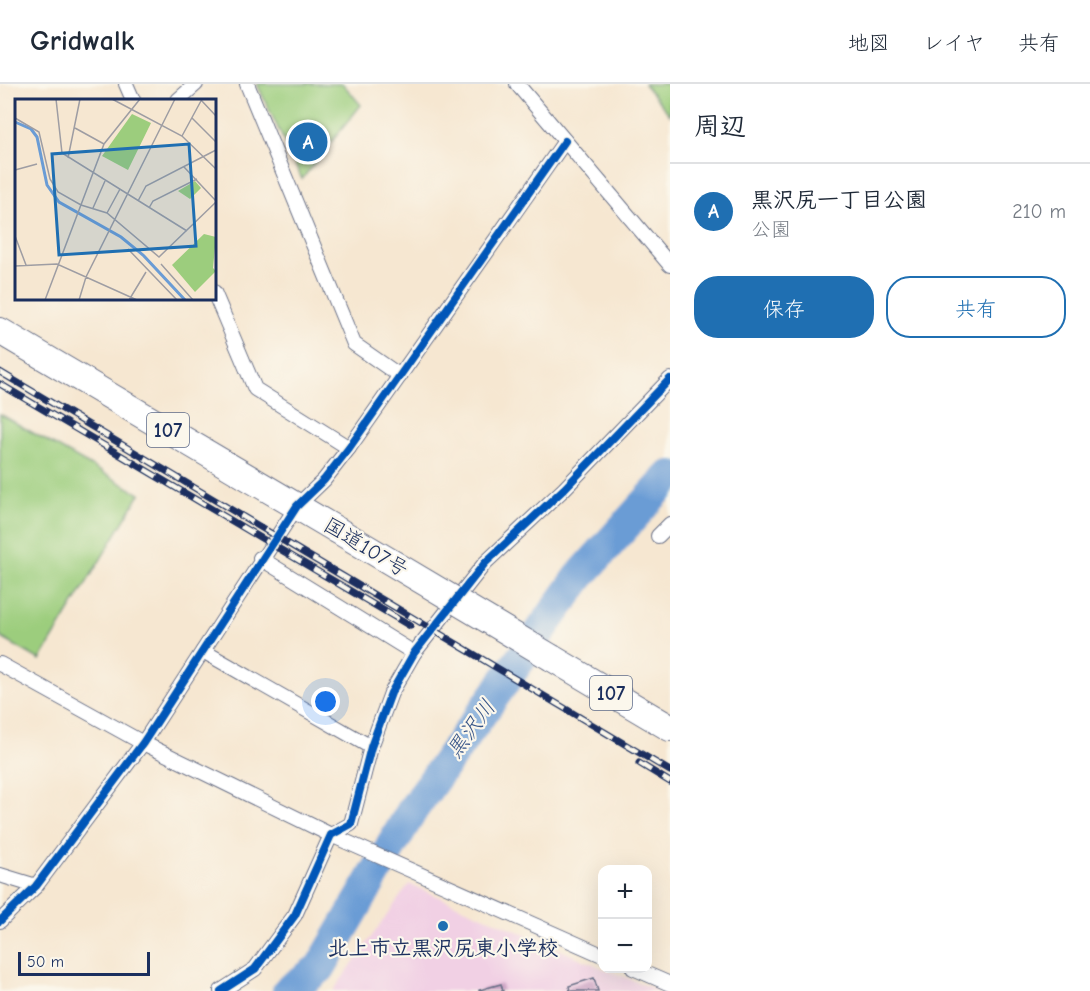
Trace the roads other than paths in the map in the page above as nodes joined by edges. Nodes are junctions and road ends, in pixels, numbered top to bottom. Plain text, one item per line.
1 (126, 84) edge
2 (196, 84) edge
3 (247, 84) edge
4 (517, 84) edge
5 (133, 99) edge
6 (179, 99) edge
7 (565, 141) junction
8 (670, 266) edge
9 (216, 297) edge
10 (0, 331) edge
11 (400, 376) junction
12 (670, 379) edge
13 (349, 448) junction
14 (297, 506) junction
15 (670, 524) edge
16 (658, 536) dead end
17 (260, 558) junction
18 (203, 651) junction
19 (414, 653) junction
20 (0, 664) edge
21 (670, 728) edge
22 (143, 743) junction
23 (371, 747) junction
24 (331, 835) junction
25 (0, 875) edge
26 (36, 886) junction
27 (0, 921) edge
28 (598, 953) edge
29 (643, 973) edge
30 (670, 984) edge
31 (221, 991) edge

1 - 5 street
2 - 6 street
3 - 11 street
4 - 7 street
7 - 8 street
7 - 11 street
9 - 13 street
10 - 14 highway, 国道107号 / 107
11 - 13 street
12 - 19 street
13 - 14 street
14 - 17 street
14 - 21 highway, 国道107号 / 107, bridge
15 - 16 street
17 - 18 street
17 - 19 street
18 - 22 street
18 - 23 street
19 - 23 street
20 - 22 street
22 - 24 street
22 - 26 street
23 - 24 street
24 - 28 street
24 - 31 street
25 - 26 street
26 - 27 street
29 - 30 street

